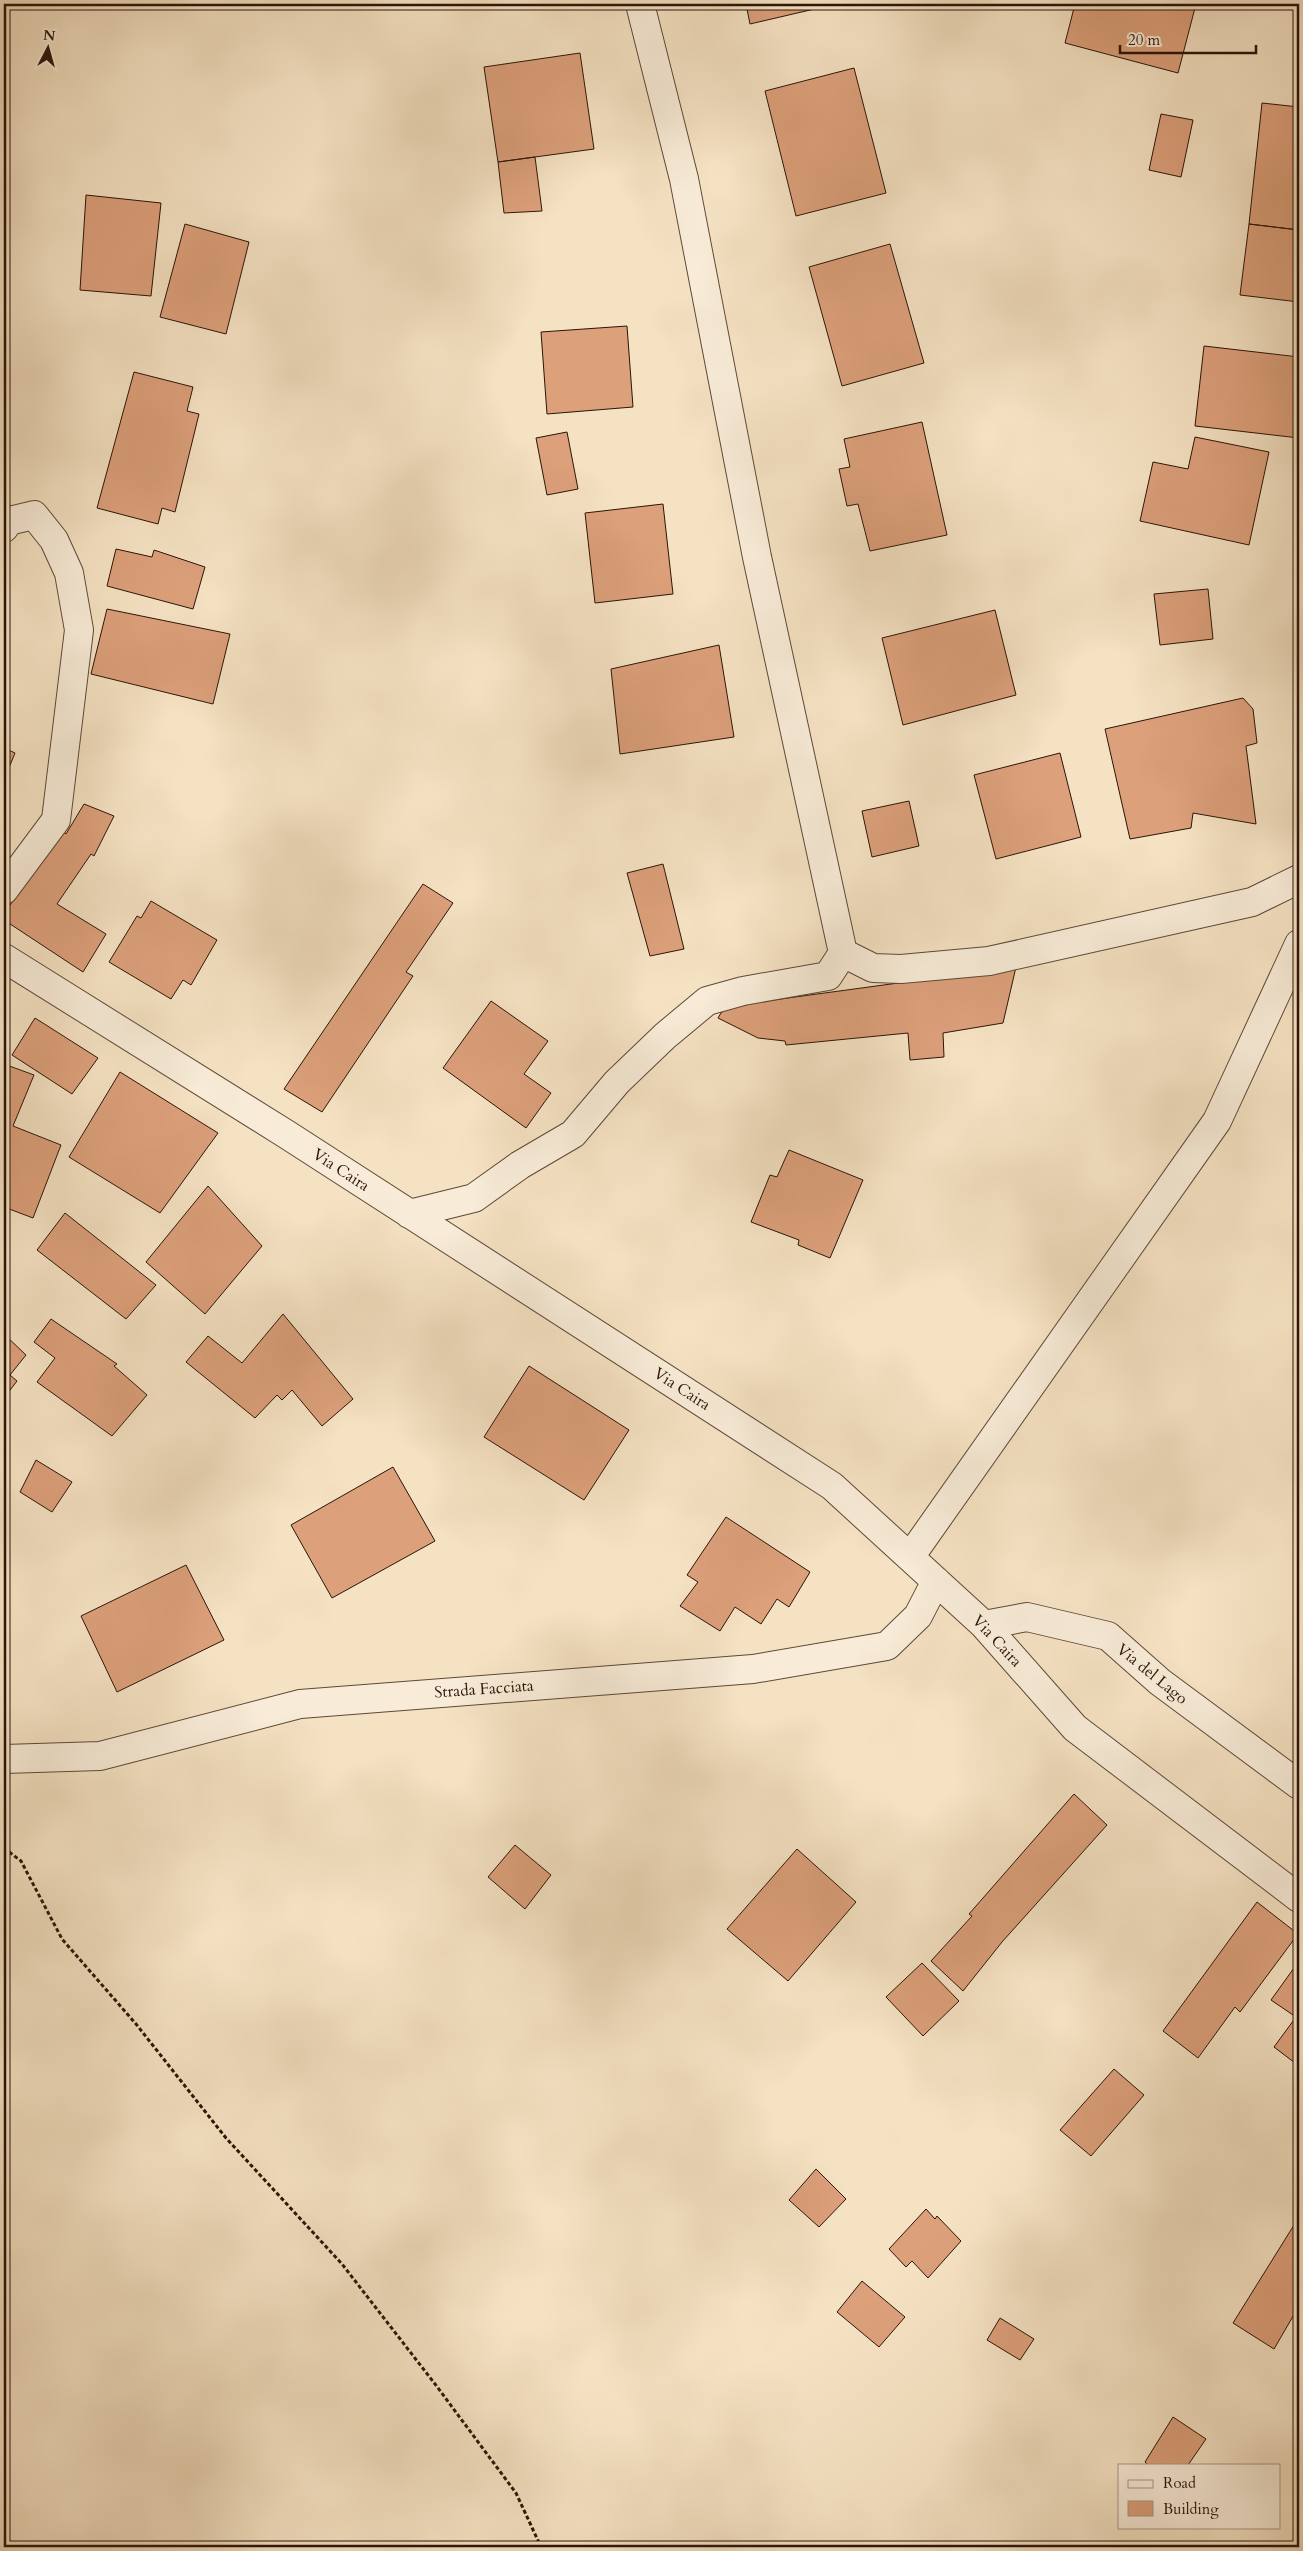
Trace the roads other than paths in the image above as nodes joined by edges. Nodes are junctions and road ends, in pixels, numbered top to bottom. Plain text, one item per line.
1 (640, 4) edge
2 (4, 528) edge
3 (1299, 879) edge
4 (4, 890) edge
5 (1299, 944) edge
6 (843, 953) junction
7 (4, 958) edge
8 (409, 1214) junction
9 (910, 1557) junction
10 (936, 1581) junction
11 (984, 1625) junction
12 (4, 1759) edge
13 (1299, 1785) edge
14 (1299, 1898) edge

1 - 6 street
2 - 4 street
3 - 6 street
5 - 9 street
6 - 8 street
7 - 8 street, Via Caira
8 - 9 street, Via Caira
9 - 10 street, Via Caira
10 - 11 street, Via Caira
10 - 12 street, Strada Facciata
11 - 13 street, Via del Lago
11 - 14 street, Via Caira

